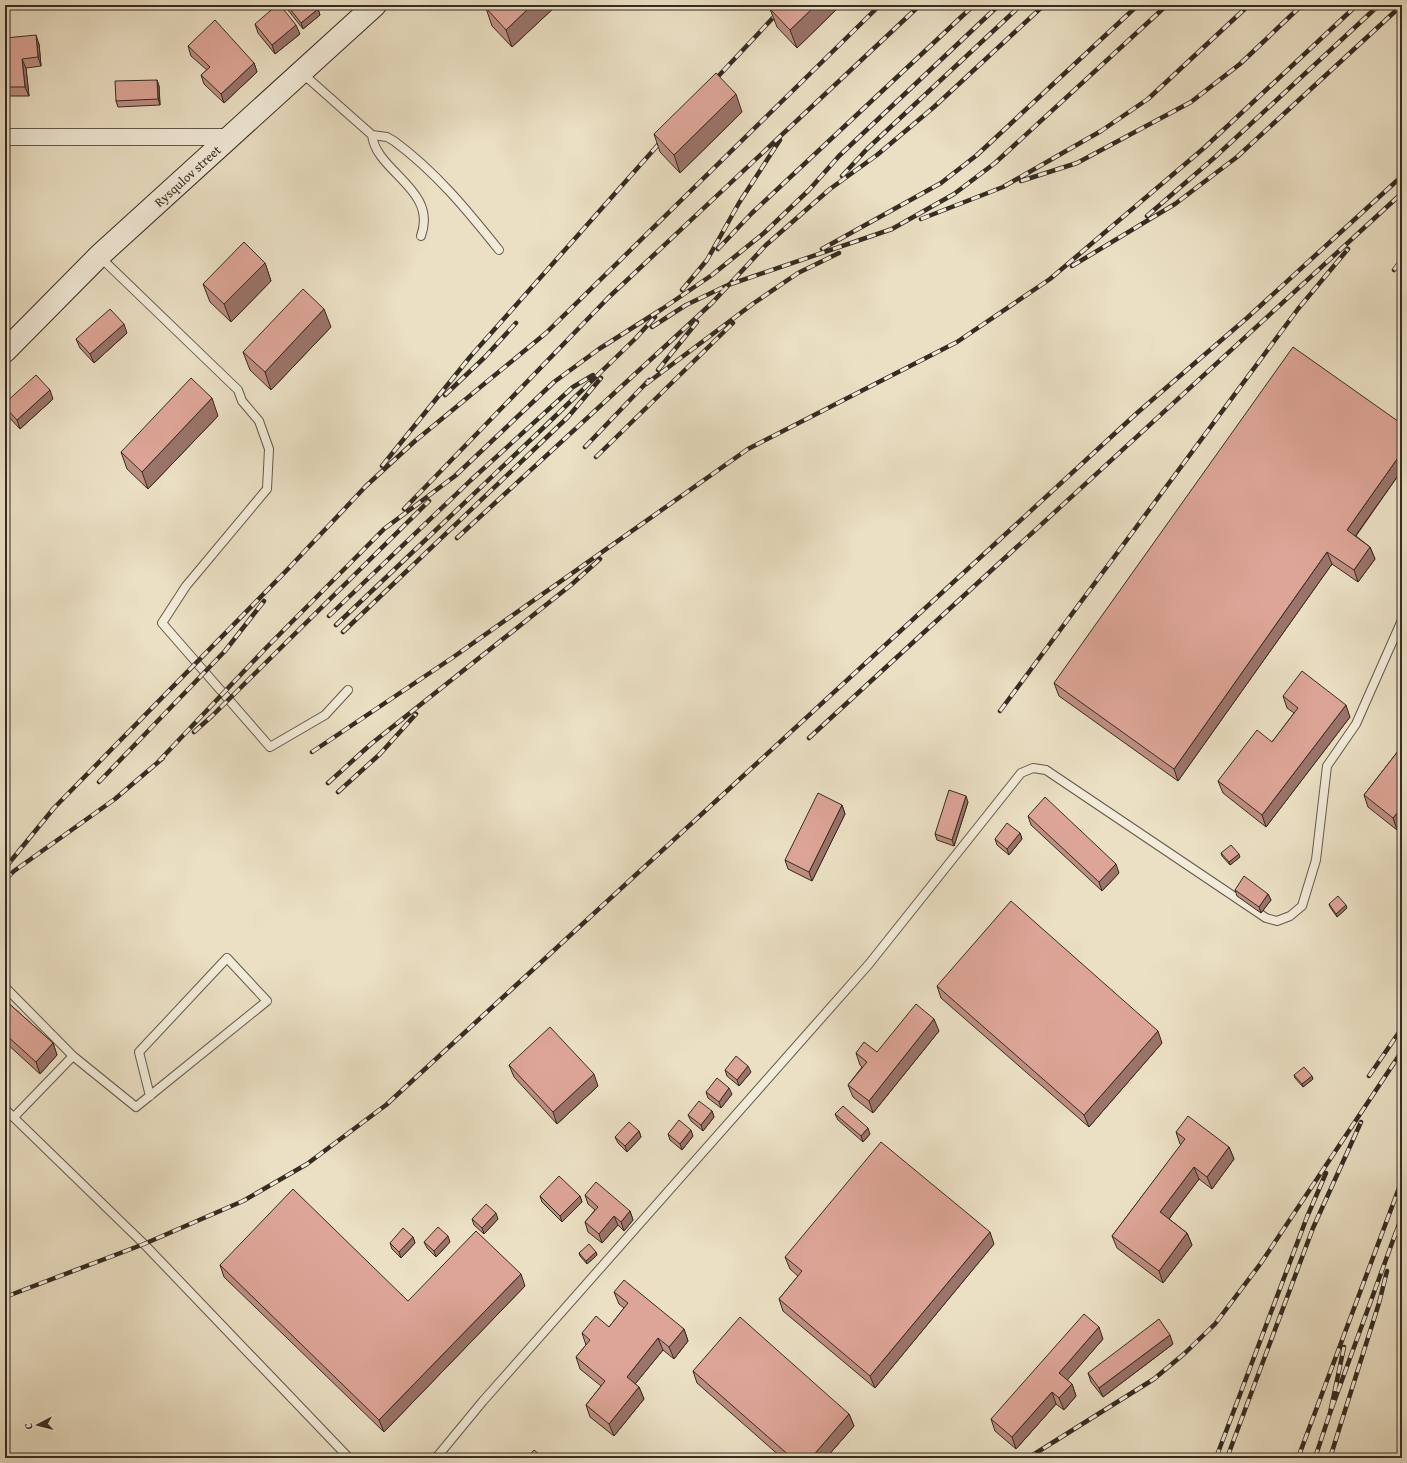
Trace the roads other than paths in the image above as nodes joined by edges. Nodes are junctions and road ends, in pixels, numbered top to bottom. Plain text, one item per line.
1 (375, 5) edge
2 (301, 72) junction
3 (372, 135) junction
4 (5, 137) edge
5 (228, 137) junction
6 (421, 236) dead end
7 (499, 250) dead end
8 (98, 256) junction
9 (5, 351) edge
10 (1402, 620) edge
11 (348, 690) dead end
12 (5, 987) edge
13 (73, 1056) junction
14 (150, 1096) junction
15 (5, 1109) edge
16 (14, 1118) junction
17 (349, 1458) edge
18 (436, 1458) edge

1 - 2 street, Rysqulov street
2 - 3 lane
2 - 5 street, Rysqulov street
3 - 6 lane
3 - 7 lane
4 - 5 street
5 - 8 street, Rysqulov street
8 - 9 street, Rysqulov street
8 - 11 lane
10 - 18 lane
12 - 13 lane
13 - 14 lane
13 - 16 lane
14 - 14 lane
15 - 16 lane
16 - 17 lane

